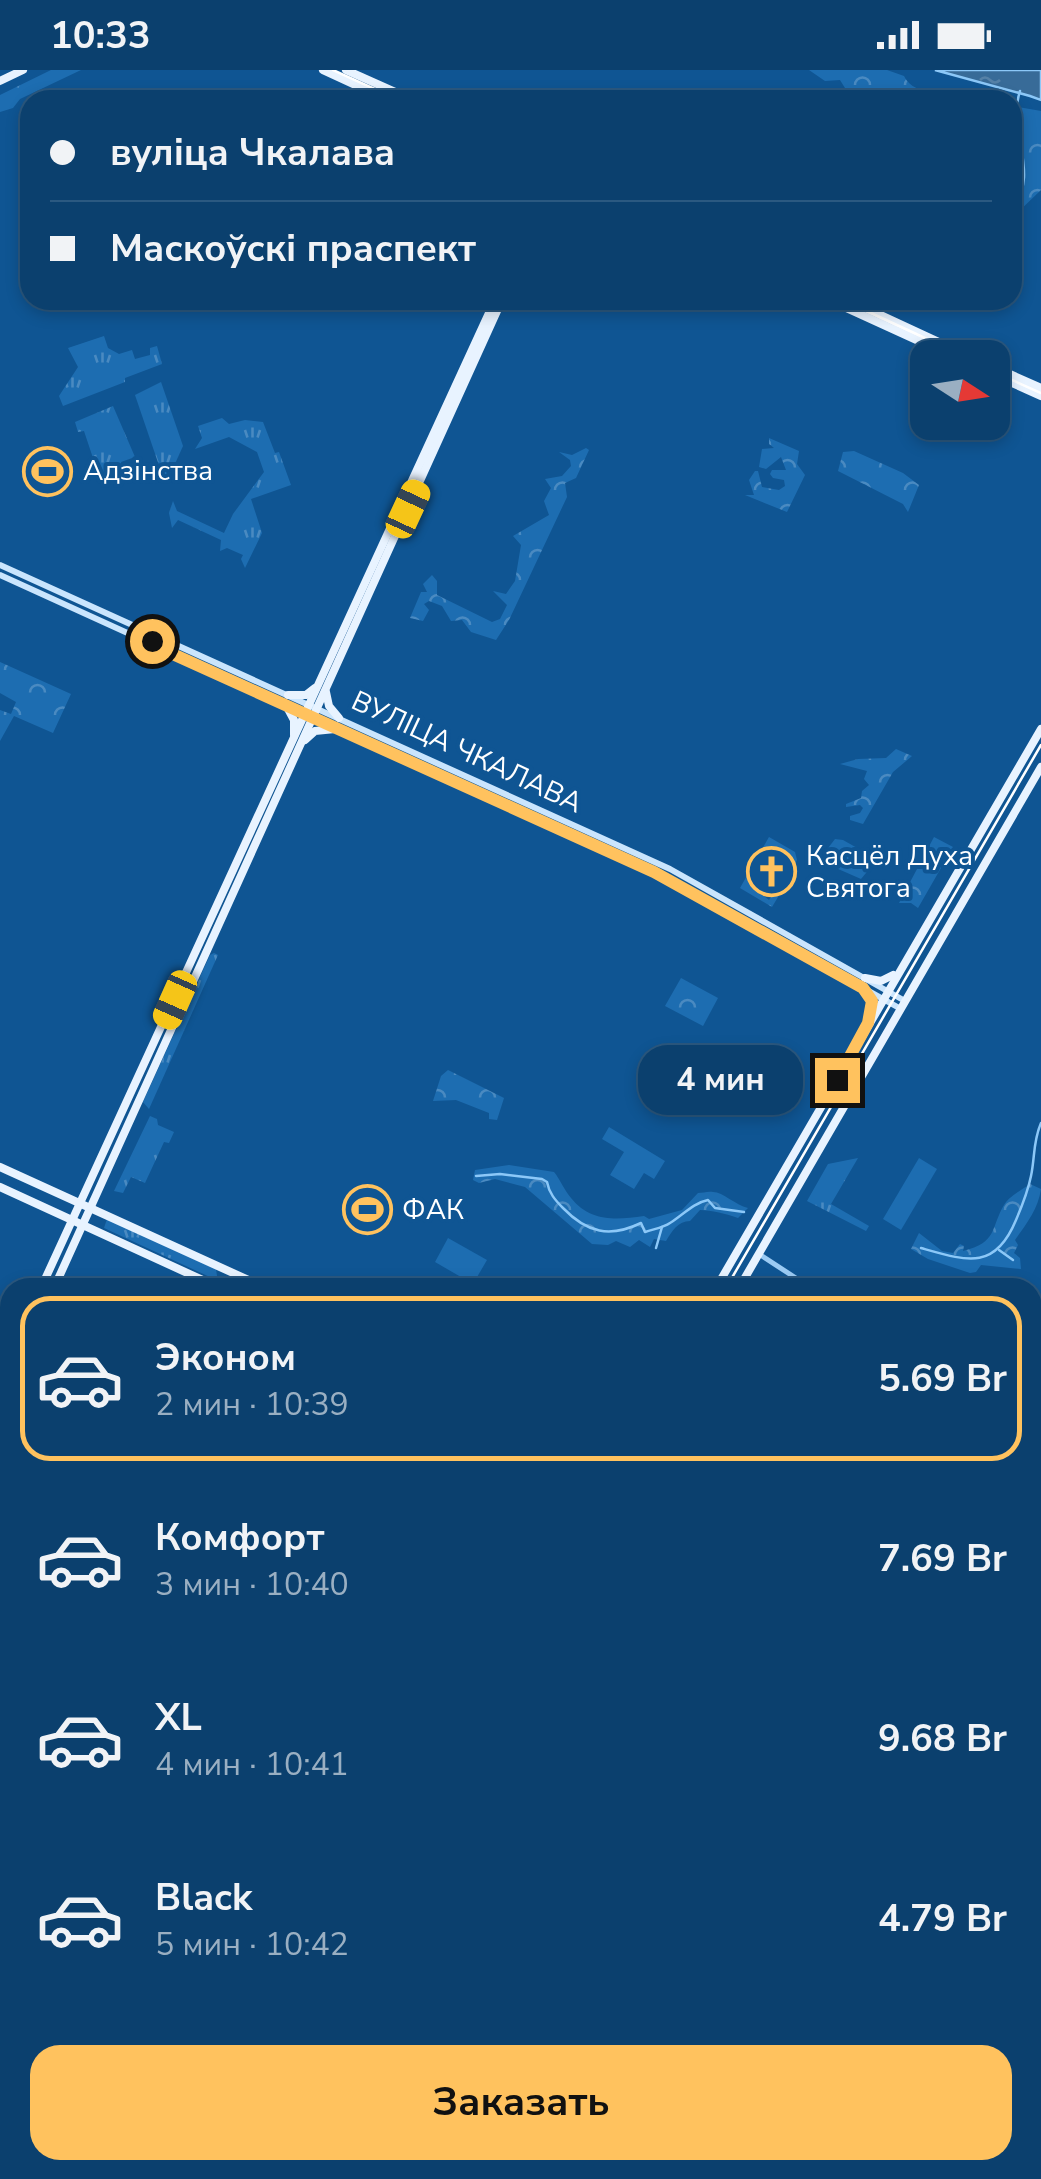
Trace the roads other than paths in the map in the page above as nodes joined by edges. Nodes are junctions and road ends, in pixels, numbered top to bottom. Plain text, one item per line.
1 (23, 70) edge
2 (323, 70) edge
3 (346, 70) edge
4 (0, 81) edge
5 (366, 90) edge
6 (390, 90) edge
7 (491, 310) edge
8 (497, 310) edge
9 (851, 310) edge
10 (870, 310) edge
11 (917, 340) edge
12 (934, 340) edge
13 (1010, 376) edge
14 (1010, 381) edge
15 (1041, 392) edge
16 (0, 564) edge
17 (0, 575) edge
18 (79, 606) junction
19 (147, 632) junction
20 (158, 637) junction
21 (143, 640) junction
22 (155, 646) junction
23 (322, 687) junction
24 (288, 695) junction
25 (287, 707) junction
26 (314, 707) junction
27 (309, 717) junction
28 (339, 718) junction
29 (1041, 728) edge
30 (335, 729) junction
31 (363, 729) junction
32 (359, 739) junction
33 (298, 741) junction
34 (1041, 767) edge
35 (497, 790) junction
36 (509, 796) junction
37 (492, 799) junction
38 (505, 805) junction
39 (670, 869) junction
40 (956, 873) junction
41 (683, 876) junction
42 (666, 878) junction
43 (974, 883) junction
44 (679, 885) junction
45 (949, 886) junction
46 (719, 894) junction
47 (966, 895) junction
48 (732, 902) junction
49 (714, 903) junction
50 (728, 911) junction
51 (900, 968) junction
52 (864, 982) junction
53 (885, 994) junction
54 (903, 1005) junction
55 (868, 1023) junction
56 (809, 1128) junction
57 (826, 1138) junction
58 (0, 1167) edge
59 (87, 1185) junction
60 (0, 1187) edge
61 (99, 1190) junction
62 (65, 1195) junction
63 (80, 1201) junction
64 (91, 1207) junction
65 (56, 1214) junction
66 (107, 1214) junction
67 (70, 1221) junction
68 (82, 1226) junction
69 (98, 1234) junction
70 (63, 1239) junction
71 (74, 1244) junction
72 (759, 1254) junction
73 (216, 1264) junction
74 (234, 1273) junction
75 (45, 1278) edge
76 (59, 1278) edge
77 (199, 1278) edge
78 (218, 1278) edge
79 (224, 1278) edge
80 (245, 1278) edge
81 (722, 1278) edge
82 (745, 1278) edge
83 (796, 1278) edge

1 - 4 main road
2 - 5 main road
3 - 6 main road
7 - 23 main road
8 - 23 main road
9 - 11 main road
10 - 12 main road
13 - 15 main road
14 - 15 main road
16 - 18 main road, ВУЛІЦА ЧКАЛАВА
17 - 18 main road, ВУЛІЦА ЧКАЛАВА
18 - 19 main road, ВУЛІЦА ЧКАЛАВА
18 - 21 main road, ВУЛІЦА ЧКАЛАВА
19 - 20 main road, ВУЛІЦА ЧКАЛАВА
19 - 21 main road
20 - 22 main road
20 - 24 main road, ВУЛІЦА ЧКАЛАВА
21 - 22 main road, ВУЛІЦА ЧКАЛАВА
22 - 25 main road, ВУЛІЦА ЧКАЛАВА
23 - 24 main road
23 - 26 main road
23 - 28 main road
24 - 26 main road, ВУЛІЦА ЧКАЛАВА
25 - 27 main road, ВУЛІЦА ЧКАЛАВА
25 - 33 main road
26 - 27 main road
26 - 28 main road, ВУЛІЦА ЧКАЛАВА
27 - 30 main road, ВУЛІЦА ЧКАЛАВА
27 - 33 main road
28 - 31 main road, ВУЛІЦА ЧКАЛАВА
29 - 40 main road
30 - 32 main road, ВУЛІЦА ЧКАЛАВА
30 - 33 main road
31 - 32 main road
31 - 35 main road, ВУЛІЦА ЧКАЛАВА
32 - 37 main road, ВУЛІЦА ЧКАЛАВА
33 - 59 main road
33 - 61 main road
34 - 43 main road
35 - 36 main road, ВУЛІЦА ЧКАЛАВА
35 - 37 main road
36 - 38 main road
36 - 39 main road, ВУЛІЦА ЧКАЛАВА
37 - 38 main road, ВУЛІЦА ЧКАЛАВА
38 - 42 main road, ВУЛІЦА ЧКАЛАВА
39 - 41 main road, ВУЛІЦА ЧКАЛАВА
39 - 42 main road
40 - 43 main road
40 - 45 main road
41 - 44 main road
41 - 46 main road, ВУЛІЦА ЧКАЛАВА
42 - 44 main road, ВУЛІЦА ЧКАЛАВА
43 - 47 main road
44 - 49 main road, ВУЛІЦА ЧКАЛАВА
45 - 47 main road
45 - 51 main road
46 - 48 main road, ВУЛІЦА ЧКАЛАВА
46 - 49 main road
47 - 54 main road
48 - 50 main road
48 - 52 main road, ВУЛІЦА ЧКАЛАВА
49 - 50 main road, ВУЛІЦА ЧКАЛАВА
50 - 52 main road, ВУЛІЦА ЧКАЛАВА
51 - 52 main road
51 - 53 main road
52 - 53 main road, ВУЛІЦА ЧКАЛАВА
52 - 55 main road
53 - 54 main road, ВУЛІЦА ЧКАЛАВА
53 - 55 main road
54 - 57 main road
55 - 56 main road
56 - 57 main road
56 - 81 main road
57 - 72 main road
58 - 62 main road
59 - 62 main road
59 - 63 main road
60 - 65 main road
61 - 64 main road
61 - 66 main road
62 - 63 main road
63 - 64 main road
63 - 67 main road
64 - 66 main road
64 - 68 main road
65 - 67 main road
65 - 70 main road
66 - 73 main road
67 - 68 main road
67 - 70 main road
68 - 69 main road
68 - 71 main road
69 - 71 main road
69 - 77 main road
70 - 75 main road
71 - 76 main road
72 - 82 main road
72 - 83 street
73 - 74 main road
73 - 78 main road
74 - 79 main road
74 - 80 main road

